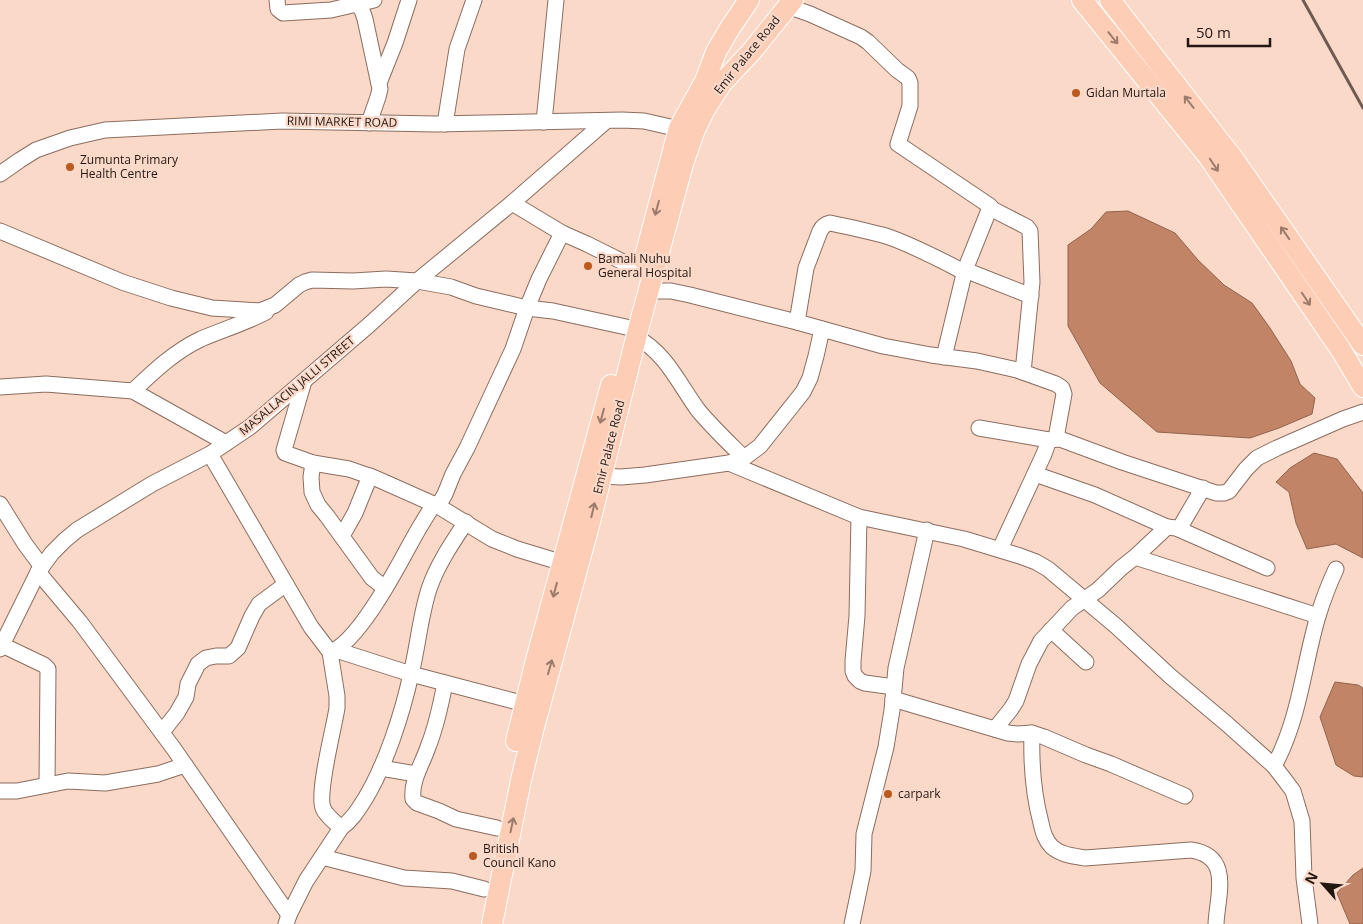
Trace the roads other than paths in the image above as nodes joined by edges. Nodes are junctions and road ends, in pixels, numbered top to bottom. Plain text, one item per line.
1 (277, 0) edge
2 (374, 0) edge
3 (409, 0) edge
4 (474, 0) edge
5 (556, 0) edge
6 (749, 0) edge
7 (764, 0) edge
8 (1082, 0) edge
9 (1110, 0) edge
10 (356, 2) edge
11 (786, 2) edge
12 (379, 82) junction
13 (713, 83) junction
14 (606, 121) junction
15 (544, 122) junction
16 (369, 123) junction
17 (445, 124) junction
18 (687, 130) junction
19 (0, 174) edge
20 (512, 203) junction
21 (990, 208) junction
22 (0, 232) edge
23 (562, 233) junction
24 (641, 270) junction
25 (964, 271) junction
26 (417, 282) junction
27 (649, 291) junction
28 (1031, 296) junction
29 (275, 305) junction
30 (527, 308) junction
31 (797, 322) junction
32 (822, 330) junction
33 (631, 332) junction
34 (1363, 345) edge
35 (944, 357) junction
36 (1023, 372) junction
37 (304, 381) junction
38 (0, 387) edge
39 (1363, 387) edge
40 (133, 391) junction
41 (1363, 412) edge
42 (979, 428) dead end
43 (1052, 439) junction
44 (226, 444) junction
45 (210, 454) junction
46 (744, 458) junction
47 (313, 462) junction
48 (729, 463) junction
49 (1035, 474) junction
50 (370, 476) junction
51 (601, 476) junction
52 (1203, 488) junction
53 (0, 504) edge
54 (436, 505) junction
55 (859, 517) junction
56 (466, 522) junction
57 (1173, 528) junction
58 (927, 530) junction
59 (342, 536) junction
60 (1000, 549) junction
61 (1135, 558) junction
62 (563, 563) junction
63 (1267, 568) dead end
64 (1336, 569) dead end
65 (40, 570) junction
66 (286, 584) junction
67 (385, 588) junction
68 (1084, 600) junction
69 (1318, 616) junction
70 (1051, 630) junction
71 (1, 647) edge
72 (333, 651) junction
73 (1086, 662) dead end
74 (412, 674) junction
75 (445, 683) junction
76 (893, 693) junction
77 (525, 704) junction
78 (995, 729) junction
79 (162, 732) junction
80 (1032, 733) junction
81 (185, 765) junction
82 (1274, 766) junction
83 (381, 768) junction
84 (416, 774) junction
85 (47, 785) junction
86 (513, 785) junction
87 (0, 791) edge
88 (1184, 796) dead end
89 (341, 828) junction
90 (497, 828) junction
91 (322, 857) junction
92 (484, 889) junction
93 (287, 919) edge
94 (478, 924) edge
95 (492, 924) edge
96 (852, 924) edge
97 (1216, 924) edge
98 (1310, 924) edge

1 - 10 street
2 - 10 street
3 - 12 street
4 - 17 street
5 - 15 street
6 - 13 main road, Emir Palace Road
7 - 13 main road
8 -> 39 main road
34 -> 9 main road
10 - 12 street
11 - 13 main road, Emir Palace Road
11 - 21 street
12 - 16 street
13 - 18 main road, Emir Palace Road
14 - 15 street, RIMI MARKET ROAD
14 - 18 street, RIMI MARKET ROAD
14 - 20 street, MASALLACIN JALLI STREET
15 - 17 street, RIMI MARKET ROAD
16 - 17 street, RIMI MARKET ROAD
16 - 19 street, RIMI MARKET ROAD
18 -> 24 main road, Emir Palace Road
18 - 27 main road, Emir Palace Road
20 - 23 street
20 - 26 street, MASALLACIN JALLI STREET
21 - 25 street
21 - 28 street
22 - 29 street
23 - 24 street
23 - 30 street
24 - 33 main road, Emir Palace Road
25 - 28 street
25 - 31 street
25 - 35 street
26 - 29 street
26 - 30 street
26 - 37 street, MASALLACIN JALLI STREET
27 - 31 street
27 - 33 main road, Emir Palace Road
28 - 36 street
29 - 40 street
30 - 33 street
30 - 54 street
31 - 32 street
32 - 35 street
32 - 46 street
33 - 46 street
33 - 51 main road, Emir Palace Road
33 -> 62 main road, Emir Palace Road
35 - 36 street
36 - 43 street
37 - 44 street, MASALLACIN JALLI STREET
37 - 47 street
38 - 40 street
40 - 44 street
41 - 52 street
42 - 43 street
43 - 49 street
43 - 52 street
44 - 45 street, MASALLACIN JALLI STREET
45 - 65 street, MASALLACIN JALLI STREET
45 - 66 street
46 - 48 street
47 - 50 street
47 - 59 street
48 - 51 street
48 - 55 street
49 - 57 street
49 - 60 street
50 - 54 street
50 - 59 street
86 -> 51 main road, Emir Palace Road
52 - 57 street
53 - 65 street
54 - 56 street
54 - 67 street
55 - 58 street
55 - 76 street
56 - 62 street
56 - 74 street
57 - 61 street
57 - 63 street
58 - 60 street
58 - 76 street
59 - 67 street
60 - 68 street
61 - 68 street
61 - 69 street
62 -> 77 main road, Emir Palace Road
64 - 69 street
65 - 71 street, MASALLACIN JALLI STREET
65 - 79 street
66 - 72 street
66 - 79 street
67 - 72 street
68 - 70 street
68 - 82 street
69 - 82 street
70 - 73 street
70 - 78 street
71 - 85 street
72 - 74 street
72 - 89 street
74 - 75 street
74 - 83 street
75 - 77 street
75 - 84 street
76 - 78 street
76 - 96 street
77 - 86 main road, Emir Palace Road
78 - 80 street
79 - 81 street
80 - 88 street
80 - 97 street
81 - 85 street
81 - 93 street
82 - 98 street
83 - 84 street
83 - 89 street
84 - 90 street
85 - 87 street
86 - 90 main road, Emir Palace Road
95 -> 86 main road, Emir Palace Road
89 - 91 street
90 - 92 main road, Emir Palace Road
91 - 92 street
91 - 93 street
92 - 94 main road, Emir Palace Road

